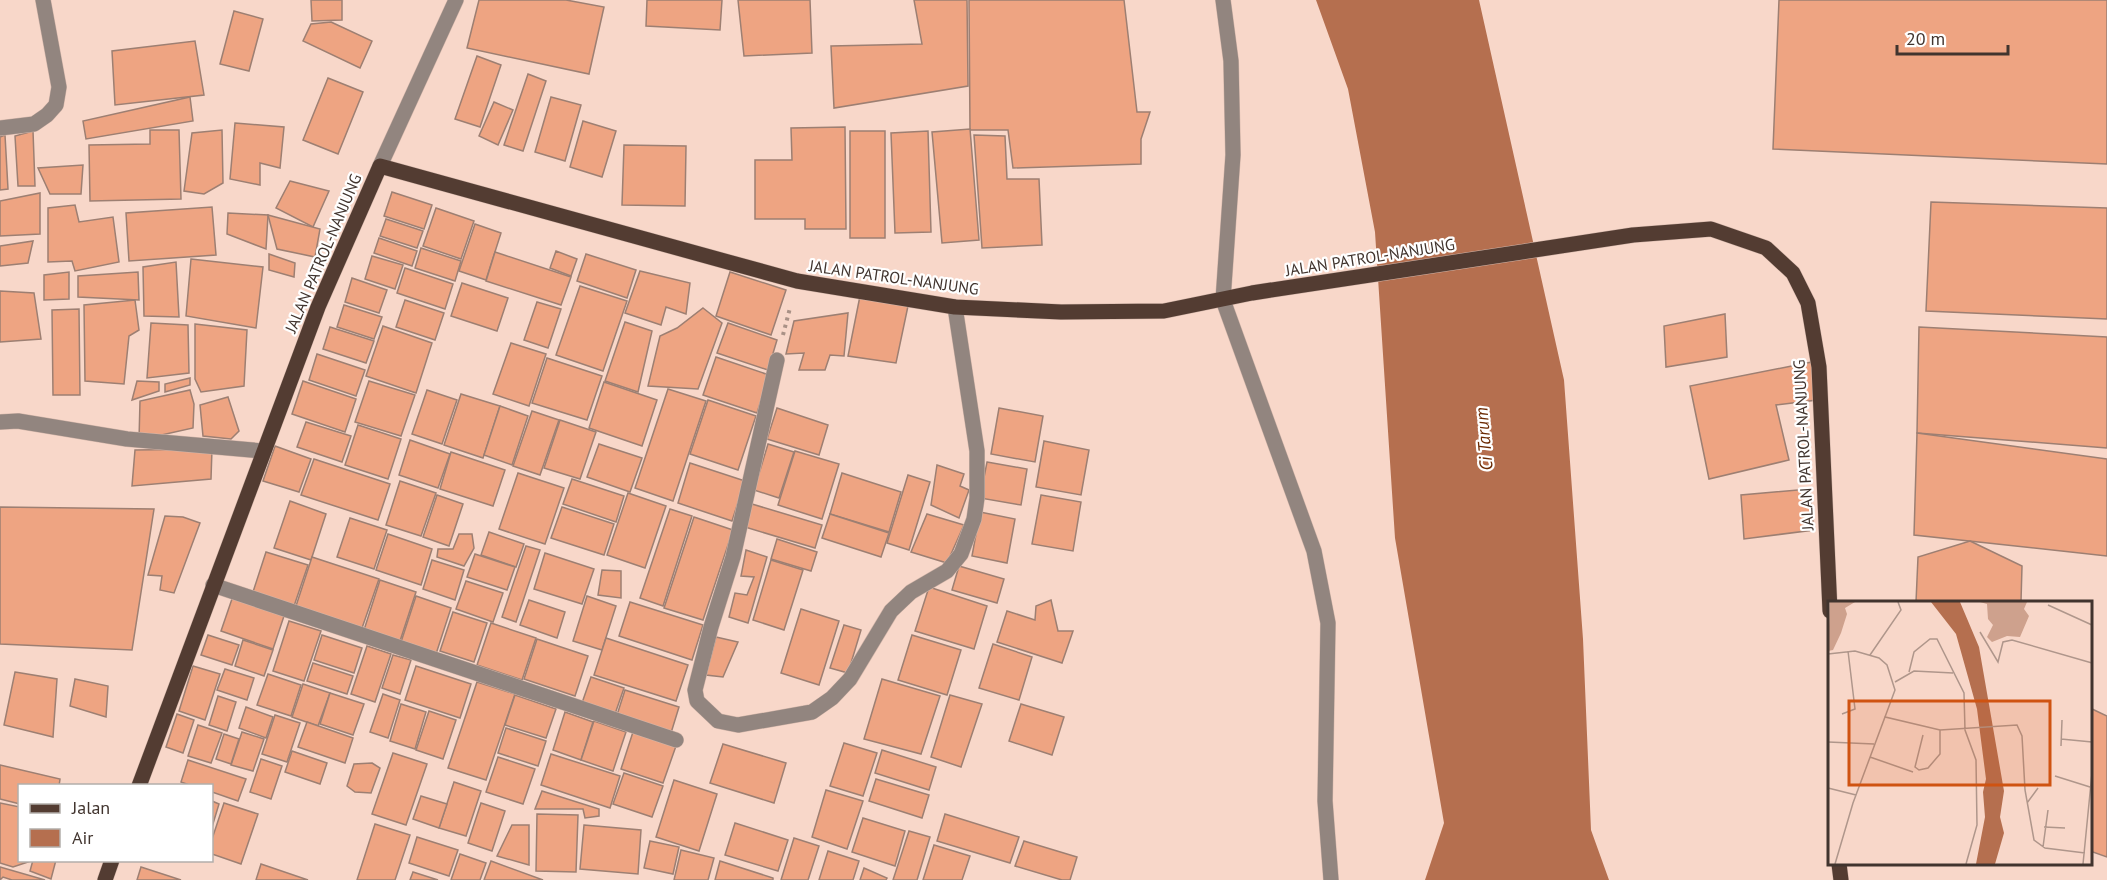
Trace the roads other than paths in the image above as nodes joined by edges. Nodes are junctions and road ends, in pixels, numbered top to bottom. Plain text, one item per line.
1 (43, 0) edge
2 (456, 0) edge
3 (1223, 0) edge
4 (0, 128) edge
5 (380, 166) junction
6 (1223, 300) junction
7 (955, 307) junction
8 (777, 360) road end
9 (0, 422) edge
10 (263, 451) junction
11 (213, 585) junction
12 (1830, 601) edge
13 (676, 740) dead end
14 (140, 784) edge
15 (112, 862) edge
16 (1839, 865) edge
17 (105, 880) edge
18 (1330, 880) edge
19 (1841, 880) edge

1 - 4 street
2 - 5 street
3 - 6 street
5 - 7 main road, JALAN PATROL-NANJUNG
5 - 10 main road, JALAN PATROL-NANJUNG
6 - 7 main road, JALAN PATROL-NANJUNG
6 - 12 main road, JALAN PATROL-NANJUNG
6 - 18 street
7 - 8 street
9 - 10 street
10 - 11 main road, JALAN PATROL-NANJUNG
11 - 13 street
11 - 14 main road, JALAN PATROL-NANJUNG
15 - 17 main road
16 - 19 main road

